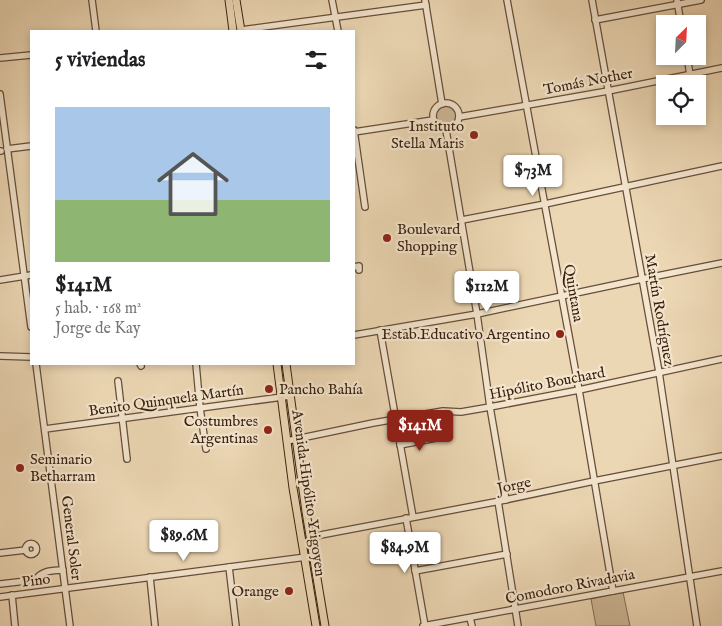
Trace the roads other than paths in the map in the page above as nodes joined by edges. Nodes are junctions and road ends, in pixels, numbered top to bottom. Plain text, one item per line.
1 (92, 0) edge
2 (229, 0) edge
3 (236, 0) edge
4 (332, 0) edge
5 (508, 0) edge
6 (592, 0) edge
7 (701, 0) edge
8 (426, 2) edge
9 (678, 2) edge
10 (680, 15) edge
11 (335, 17) junction
12 (595, 20) junction
13 (96, 30) edge
14 (236, 30) edge
15 (236, 30) edge
16 (243, 30) edge
17 (338, 30) edge
18 (30, 55) edge
19 (0, 58) edge
20 (688, 65) edge
21 (722, 68) edge
22 (690, 75) joint
23 (656, 82) edge
24 (608, 91) junction
25 (0, 94) edge
26 (442, 104) junction
27 (527, 106) junction
28 (459, 117) junction
29 (433, 120) junction
30 (446, 130) junction
31 (355, 131) edge
32 (355, 138) edge
33 (30, 146) edge
34 (3, 150) edge
35 (722, 166) edge
36 (626, 187) junction
37 (545, 204) junction
38 (365, 207) dead end
39 (462, 220) junction
40 (722, 263) edge
41 (30, 275) edge
42 (24, 276) junction
43 (642, 279) junction
44 (0, 280) edge
45 (561, 296) junction
46 (477, 314) junction
47 (30, 321) edge
48 (380, 330) junction
49 (355, 334) edge
50 (0, 356) edge
51 (30, 357) edge
52 (722, 359) edge
53 (36, 365) edge
54 (196, 365) edge
55 (277, 365) edge
56 (286, 365) edge
57 (659, 372) junction
58 (118, 381) dead end
59 (579, 390) junction
60 (290, 396) junction
61 (281, 397) junction
62 (490, 407) junction
63 (200, 408) junction
64 (122, 419) junction
65 (395, 420) junction
66 (45, 429) junction
67 (436, 438) dead end
68 (296, 439) junction
69 (287, 441) junction
70 (400, 445) junction
71 (206, 449) dead end
72 (722, 456) edge
73 (127, 460) dead end
74 (673, 466) junction
75 (594, 481) junction
76 (506, 500) junction
77 (498, 501) junction
78 (410, 518) junction
79 (310, 536) junction
80 (26, 550) dead end
81 (0, 553) edge
82 (507, 554) junction
83 (314, 556) junction
84 (305, 557) junction
85 (229, 567) junction
86 (63, 570) junction
87 (415, 571) junction
88 (722, 571) edge
89 (690, 576) junction
90 (150, 577) junction
91 (0, 584) edge
92 (66, 588) junction
93 (613, 590) junction
94 (12, 595) junction
95 (0, 597) edge
96 (515, 609) junction
97 (470, 618) junction
98 (15, 626) edge
99 (70, 626) edge
100 (156, 626) edge
101 (236, 626) edge
102 (316, 626) edge
103 (325, 626) edge
104 (425, 626) edge
105 (472, 626) edge
106 (518, 626) edge
107 (697, 626) edge

1 - 13 street
2 - 14 main road
3 - 15 main road
4 - 11 street
5 - 27 street, Quintana
6 - 12 street, Martín Rodríguez
7 - 9 street
8 - 11 street
8 - 26 street
9 - 10 street
9 - 12 street
11 - 16 street
11 - 17 street
12 - 24 street, Martín Rodríguez
18 - 19 street
20 - 22 street
21 - 22 street, Tomás Nother
23 - 24 street, Tomás Nother
24 - 27 street, Tomás Nother
24 - 36 street, Martín Rodríguez
25 - 34 street
26 - 28 street
26 - 29 street
27 - 28 street, Tomás Nother
27 - 37 street, Quintana
28 - 30 street
29 - 30 street
29 - 31 street
30 - 39 street
32 - 38 street
33 - 34 street
34 - 42 street
35 - 36 street
36 - 37 street
36 - 43 street, Martín Rodríguez
37 - 39 street
37 - 45 street, Quintana
39 - 46 street
40 - 43 street
41 - 42 street
42 - 44 street
42 - 47 street
43 - 45 street
43 - 57 street, Martín Rodríguez
45 - 46 street
45 - 59 street, Quintana
46 - 48 street
46 - 62 street
48 - 49 street
48 - 65 street
50 - 51 street
52 - 57 street, Hipólito Bouchard
53 - 66 street, General Soler
54 - 63 street
55 - 61 main road, Avenida Hipólito Yrigoyen
56 - 60 main road, Avenida Hipólito Yrigoyen
57 - 59 street, Hipólito Bouchard
57 - 74 street, Martín Rodríguez
58 - 64 street
59 - 62 street, Hipólito Bouchard
59 - 75 street, Quintana
60 - 61 street, Benito Quinquela Martín
60 - 68 main road, Avenida Hipólito Yrigoyen
61 - 63 street, Benito Quinquela Martín
61 - 69 main road, Avenida Hipólito Yrigoyen
62 - 65 street, Hipólito Bouchard
62 - 76 street
63 - 64 street, Benito Quinquela Martín
63 - 71 street
64 - 66 street, Benito Quinquela Martín
64 - 73 street
65 - 68 street, Hipólito Bouchard
65 - 70 street
66 - 86 street, General Soler
67 - 70 street
68 - 69 street, Hipólito Bouchard
68 - 79 main road, Avenida Hipólito Yrigoyen
69 - 84 main road, Avenida Hipólito Yrigoyen
70 - 78 street
72 - 74 street, Jorge
74 - 75 street, Jorge
74 - 89 street, Martín Rodríguez
75 - 76 street, Jorge
75 - 93 street, Quintana
76 - 77 street, Jorge
77 - 78 street, Jorge
77 - 82 street
78 - 79 street, Jorge
78 - 87 street
79 - 83 main road, Avenida Hipólito Yrigoyen
80 - 81 street
82 - 87 street
82 - 96 street
83 - 84 street, Pino
83 - 103 main road, Avenida Hipólito Yrigoyen
84 - 85 street, Pino
84 - 102 main road, Avenida Hipólito Yrigoyen
85 - 90 street, Pino
85 - 101 street
86 - 91 street
86 - 92 street, General Soler
87 - 104 street
88 - 89 street, Comodoro Rivadavia
89 - 93 street, Comodoro Rivadavia
89 - 107 street, Martín Rodríguez
90 - 92 street, Pino
90 - 100 street
92 - 94 street, Pino
92 - 99 street, General Soler
93 - 96 street, Comodoro Rivadavia
94 - 95 street, Pino
94 - 98 street
96 - 97 street, Comodoro Rivadavia
96 - 106 street
97 - 104 street, Comodoro Rivadavia
97 - 105 street

